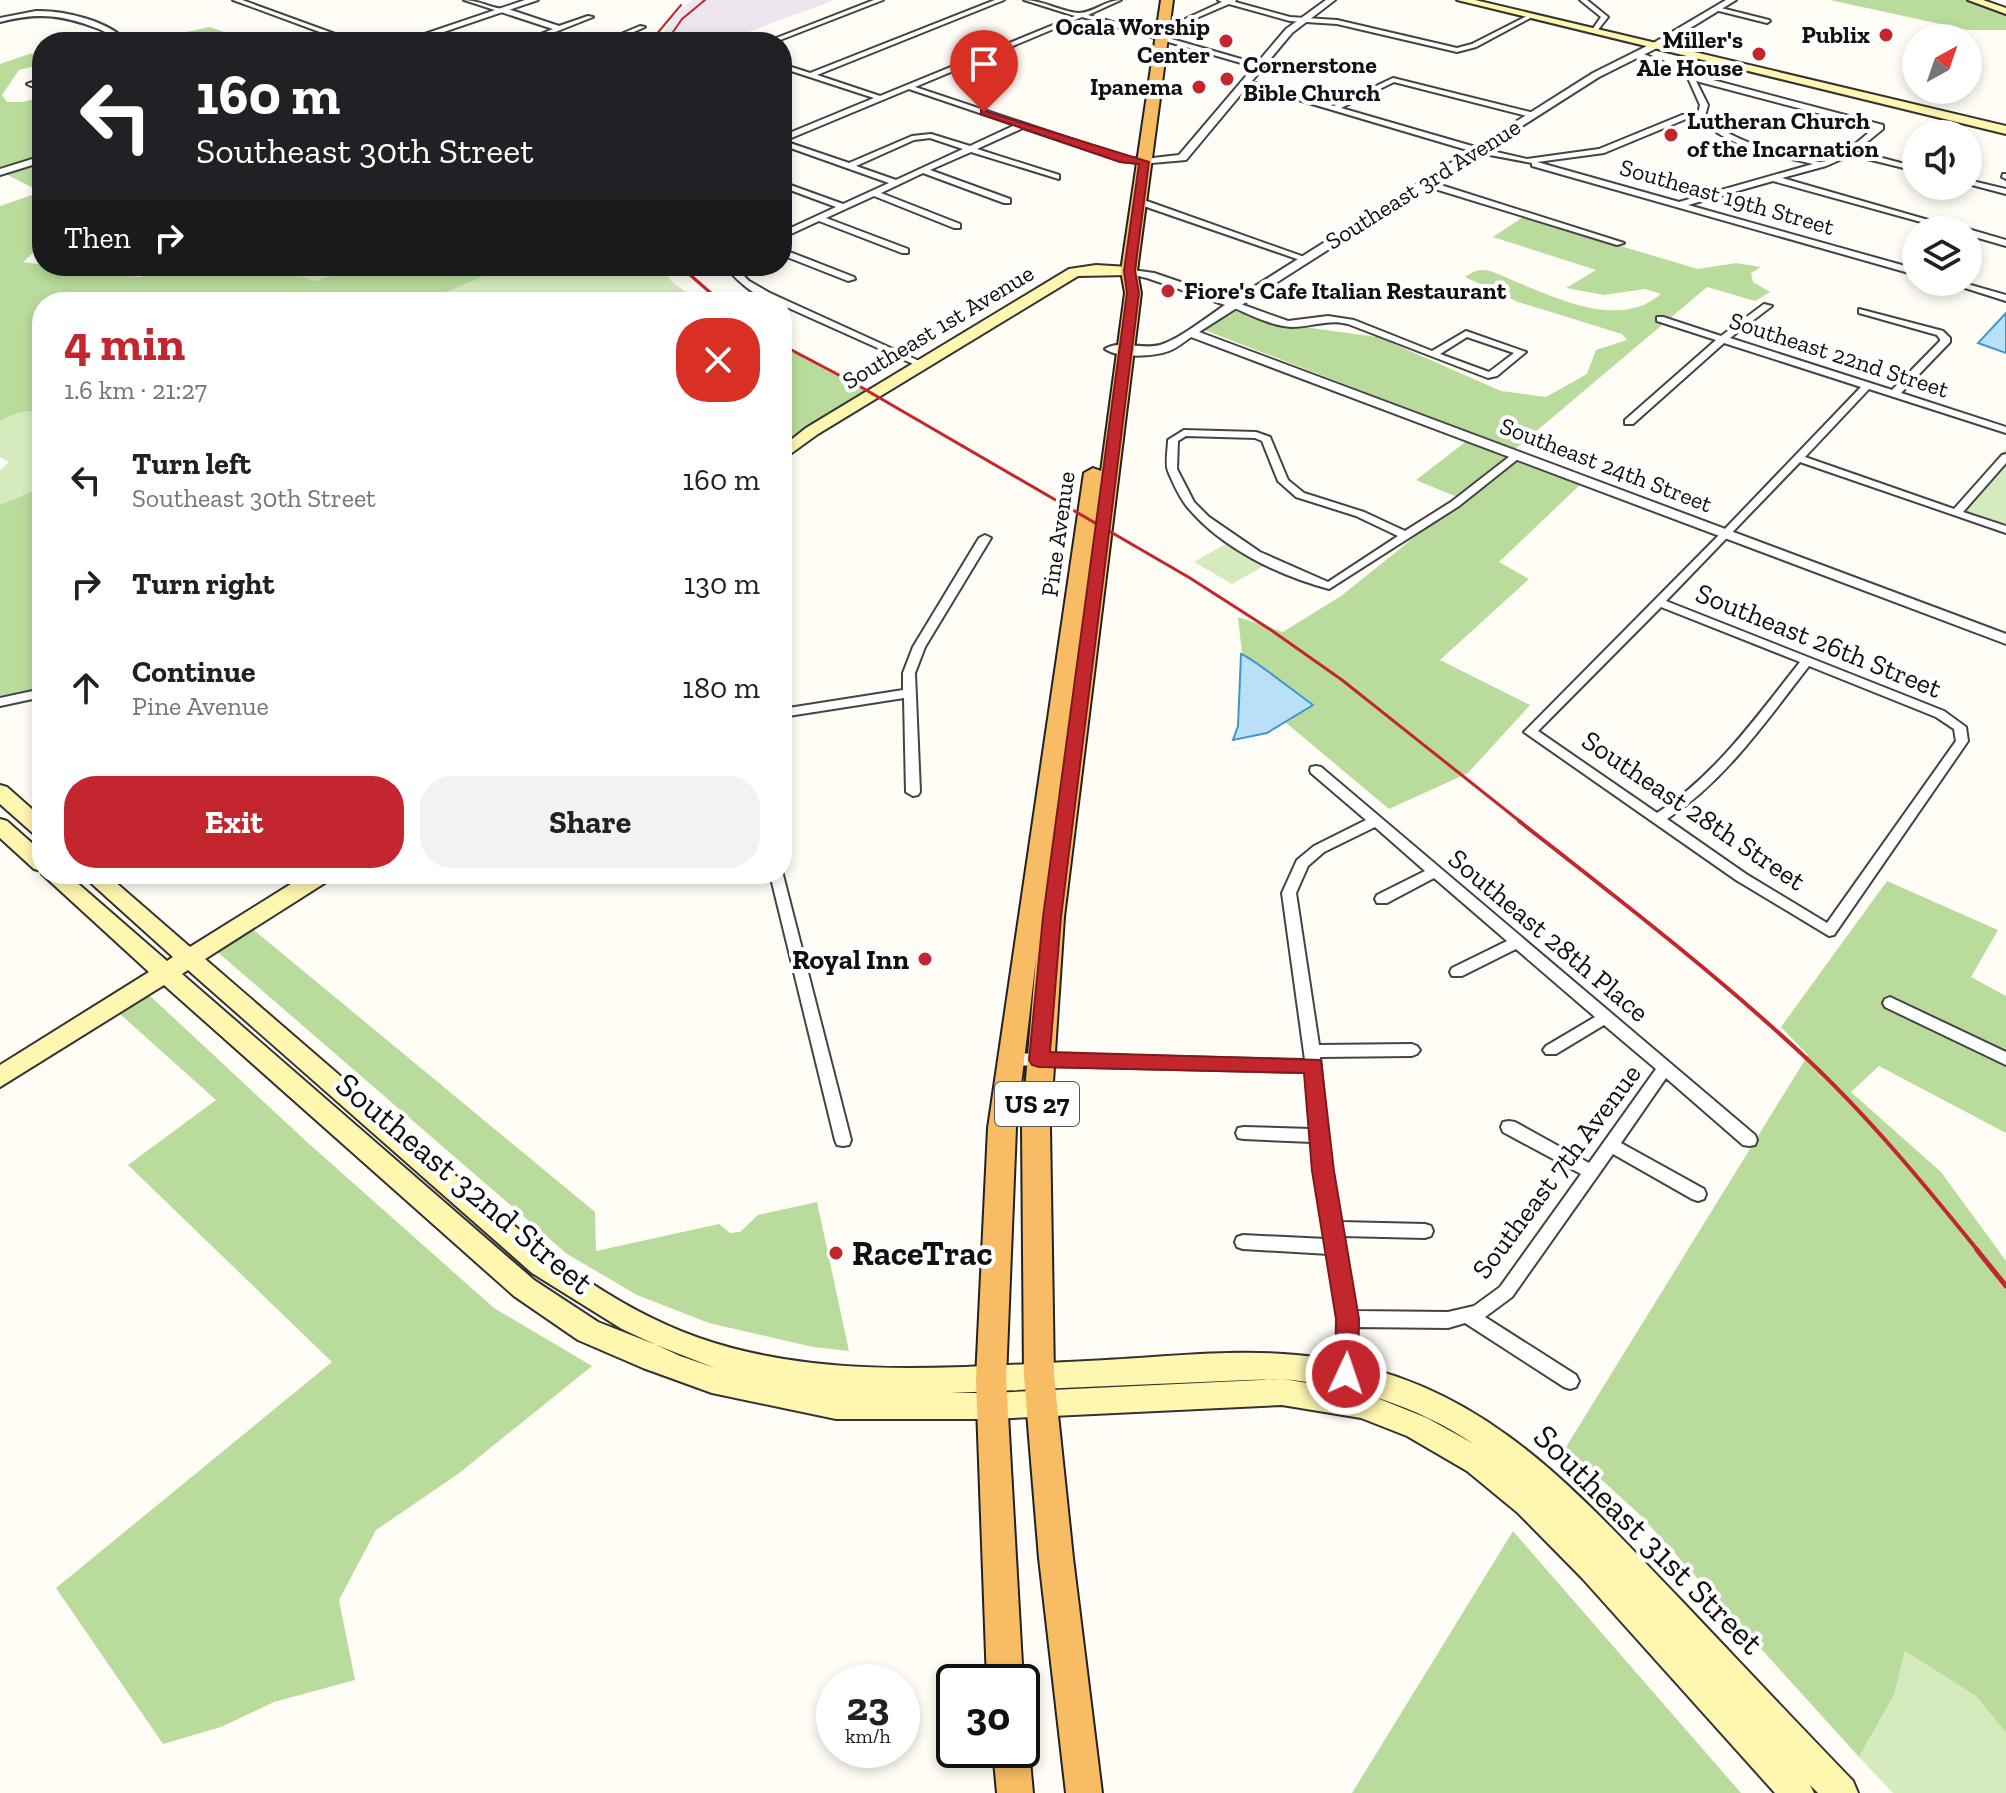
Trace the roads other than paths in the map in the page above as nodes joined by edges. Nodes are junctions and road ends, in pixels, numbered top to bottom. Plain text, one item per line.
1 (236, 0) edge
2 (467, 0) edge
3 (534, 0) edge
4 (880, 0) edge
5 (1001, 0) edge
6 (1027, 0) edge
7 (1118, 0) edge
8 (1167, 0) edge
9 (1331, 0) edge
10 (1462, 0) edge
11 (1583, 0) edge
12 (1732, 0) edge
13 (1973, 0) edge
14 (1228, 1) edge
15 (1483, 2) edge
16 (1717, 9) junction
17 (504, 10) junction
18 (2006, 11) edge
19 (1079, 15) junction
20 (1531, 16) junction
21 (590, 17) dead end
22 (1304, 19) junction
23 (0, 20) edge
24 (1767, 21) dead end
25 (642, 27) dead end
26 (558, 28) junction
27 (1595, 30) junction
28 (110, 32) edge
29 (326, 32) edge
30 (436, 32) edge
31 (548, 32) edge
32 (630, 32) edge
33 (792, 33) edge
34 (1161, 34) junction
35 (1658, 44) junction
36 (1639, 54) junction
37 (1258, 65) junction
38 (792, 69) edge
39 (810, 75) junction
40 (1691, 77) junction
41 (1245, 83) junction
42 (909, 87) junction
43 (880, 98) junction
44 (1334, 109) junction
45 (1531, 115) junction
46 (1701, 116) junction
47 (1022, 125) junction
48 (2006, 130) edge
49 (792, 137) edge
50 (792, 144) edge
51 (971, 149) junction
52 (1477, 150) junction
53 (1850, 152) junction
54 (1527, 161) junction
55 (32, 162) edge
56 (1144, 162) junction
57 (1823, 164) junction
58 (1902, 165) edge
59 (849, 166) junction
60 (924, 171) junction
61 (0, 172) edge
62 (1056, 177) dead end
63 (1776, 179) junction
64 (897, 183) junction
65 (1425, 183) junction
66 (1982, 186) edge
67 (792, 188) edge
68 (2006, 192) edge
69 (874, 193) junction
70 (1007, 201) dead end
71 (1138, 201) junction
72 (1681, 204) junction
73 (843, 207) junction
74 (1909, 216) edge
75 (819, 218) junction
76 (957, 226) dead end
77 (792, 229) edge
78 (1982, 236) edge
79 (1620, 243) dead end
80 (2006, 243) edge
81 (905, 251) dead end
82 (792, 256) edge
83 (1306, 259) junction
84 (1902, 268) edge
85 (1129, 271) junction
86 (739, 276) edge
87 (851, 279) dead end
88 (1982, 291) edge
89 (762, 292) edge
90 (2006, 298) edge
91 (1235, 305) junction
92 (792, 306) edge
93 (1767, 306) dead end
94 (1862, 311) dead end
95 (1660, 319) dead end
96 (1191, 333) junction
97 (1723, 339) junction
98 (1118, 349) junction
99 (1433, 355) junction
100 (923, 365) junction
101 (1867, 386) junction
102 (1894, 394) junction
103 (1629, 422) dead end
104 (2006, 430) edge
105 (792, 447) edge
106 (1518, 455) junction
107 (2006, 457) edge
108 (1797, 458) junction
109 (1956, 513) junction
110 (2006, 530) edge
111 (1726, 534) junction
112 (1406, 536) junction
113 (985, 538) dead end
114 (1659, 602) junction
115 (2006, 639) edge
116 (1807, 661) junction
117 (908, 693) junction
118 (32, 695) edge
119 (0, 702) edge
120 (792, 711) edge
121 (1316, 770) dead end
122 (0, 792) edge
123 (913, 792) dead end
124 (1056, 807) junction
125 (1659, 818) junction
126 (32, 821) edge
127 (1374, 822) junction
128 (0, 826) edge
129 (32, 855) edge
130 (1434, 872) junction
131 (66, 884) edge
132 (101, 884) edge
133 (307, 884) edge
134 (779, 884) edge
135 (1382, 899) dead end
136 (1829, 931) joint
137 (1518, 942) junction
138 (176, 967) junction
139 (1457, 972) dead end
140 (1890, 1003) dead end
141 (1606, 1017) junction
142 (1412, 1050) dead end
143 (1551, 1050) dead end
144 (1313, 1058) junction
145 (1010, 1059) junction
146 (2006, 1059) edge
147 (1039, 1060) junction
148 (1665, 1068) junction
149 (0, 1077) edge
150 (1509, 1127) dead end
151 (1244, 1133) dead end
152 (1320, 1136) junction
153 (843, 1140) dead end
154 (1749, 1140) dead end
155 (1610, 1145) junction
156 (1591, 1172) junction
157 (1698, 1194) dead end
158 (1425, 1231) dead end
159 (1334, 1238) junction
160 (1243, 1242) dead end
161 (1467, 1315) junction
162 (1348, 1319) junction
163 (1346, 1374) junction
164 (1570, 1381) dead end
165 (1040, 1389) junction
166 (991, 1392) junction
167 (1362, 1405) junction
168 (1004, 1664) edge
169 (1013, 1768) edge
170 (1015, 1793) edge
171 (1084, 1793) edge
172 (1797, 1793) edge
173 (1841, 1793) edge

1 - 29 street
2 - 17 street
3 - 17 street
4 - 33 street
5 - 39 street
6 - 19 street
7 - 19 street
8 - 34 highway, Pine Avenue / US 27
9 - 22 street
10 - 15 main road
11 - 27 street
12 - 16 street, Southeast 3rd Avenue
13 - 18 main road
14 - 22 street
14 - 34 street
15 - 20 main road
16 - 24 street
16 - 35 street, Southeast 3rd Avenue
17 - 26 street
17 - 30 street
19 - 34 street
19 - 42 street
20 - 22 street
20 - 27 main road
21 - 26 street
22 - 37 street
23 - 28 street
25 - 32 street
26 - 31 street
27 - 35 main road
34 - 37 street
34 - 56 highway, Pine Avenue / US 27
35 - 36 street, Southeast 3rd Avenue
35 - 48 main road
36 - 40 street
36 - 45 street, Southeast 3rd Avenue
37 - 41 street
38 - 39 street
39 - 43 street
40 - 46 street
40 - 53 street
41 - 44 street
41 - 56 street
42 - 43 street
42 - 47 street
43 - 49 street
44 - 45 street
44 - 52 street
45 - 52 street, Southeast 3rd Avenue
46 - 54 street
46 - 57 street
47 - 51 street
47 - 56 street
50 - 59 street
51 - 59 street
51 - 60 street
51 - 62 street
52 - 54 street, Southeast 19th Street
52 - 65 street, Southeast 3rd Avenue
53 - 57 street
53 - 58 street
54 - 72 street, Southeast 19th Street
55 - 61 street
56 - 71 highway, Pine Avenue / US 27
57 - 63 street
59 - 64 street
60 - 64 street
60 - 70 street
63 - 72 street
63 - 74 street
64 - 69 street
65 - 79 street
65 - 83 street, Southeast 3rd Avenue
66 - 68 street
67 - 73 street
69 - 73 street
69 - 76 street
71 - 83 street
71 - 85 highway, Pine Avenue / US 27
72 - 84 street, Southeast 19th Street
73 - 75 street
75 - 77 street
75 - 81 street
78 - 80 street
82 - 87 street
83 - 91 street, Southeast 3rd Avenue
85 - 91 street
85 - 98 highway, Pine Avenue / US 27
85 - 100 main road, Southeast 1st Avenue
86 - 89 street
88 - 90 street
91 - 96 street, Southeast 3rd Avenue
91 - 99 street
92 - 100 street
93 - 97 street
94 - 102 street
95 - 97 street, Southeast 22nd Street
96 - 98 street, Southeast 3rd Avenue
96 - 106 street, Southeast 24th Street
97 - 101 street, Southeast 22nd Street
97 - 103 street
98 - 124 highway, Pine Avenue / US 27
99 - 99 street
100 - 105 main road, Southeast 1st Avenue
101 - 102 street, Southeast 22nd Street
101 - 108 street
102 - 104 street, Southeast 22nd Street
106 - 111 street, Southeast 24th Street
106 - 112 street
107 - 109 street
108 - 109 street
108 - 111 street
109 - 110 street
111 - 114 street
111 - 115 street, Southeast 24th Street
112 - 112 street
113 - 117 street
114 - 116 street, Southeast 26th Street
114 - 125 street, Southeast 28th Street
116 - 125 street
116 - 136 street, Southeast 26th Street
117 - 120 street
117 - 123 street
118 - 119 street
121 - 127 street, Southeast 28th Place
122 - 126 main road
124 - 145 highway, US 27
124 - 147 highway, US 27
125 - 136 street, Southeast 28th Street
127 - 130 street, Southeast 28th Place
127 - 144 street
128 - 129 main road
130 - 135 street
130 - 137 street, Southeast 28th Place
131 - 138 main road
132 - 138 main road
133 - 138 main road
134 - 153 street
137 - 139 street
137 - 141 street, Southeast 28th Place
138 - 149 main road
138 - 166 main road, Southeast 32nd Street
140 - 146 street
141 - 143 street
141 - 148 street, Southeast 28th Place
142 - 144 street
144 - 147 street
144 - 152 street
145 - 147 street
145 - 166 highway, US 27
147 - 165 highway, US 27
148 - 154 street, Southeast 28th Place
148 - 155 street, Southeast 7th Avenue
150 - 156 street
151 - 152 street
152 - 159 street
155 - 156 street, Southeast 7th Avenue
155 - 157 street
156 - 161 street, Southeast 7th Avenue
158 - 159 street
159 - 160 street
159 - 162 street
161 - 162 street, Southeast 7th Avenue
161 - 164 street
162 - 163 street
163 - 165 main road, Southeast 31st Street
163 - 167 street
163 - 173 main road, Southeast 31st Street
165 - 166 main road, Southeast 31st Street
165 - 167 main road, Southeast 31st Street
165 - 171 highway, US 27
166 - 168 highway, US 27
167 - 172 main road, Southeast 31st Street
169 - 170 highway

